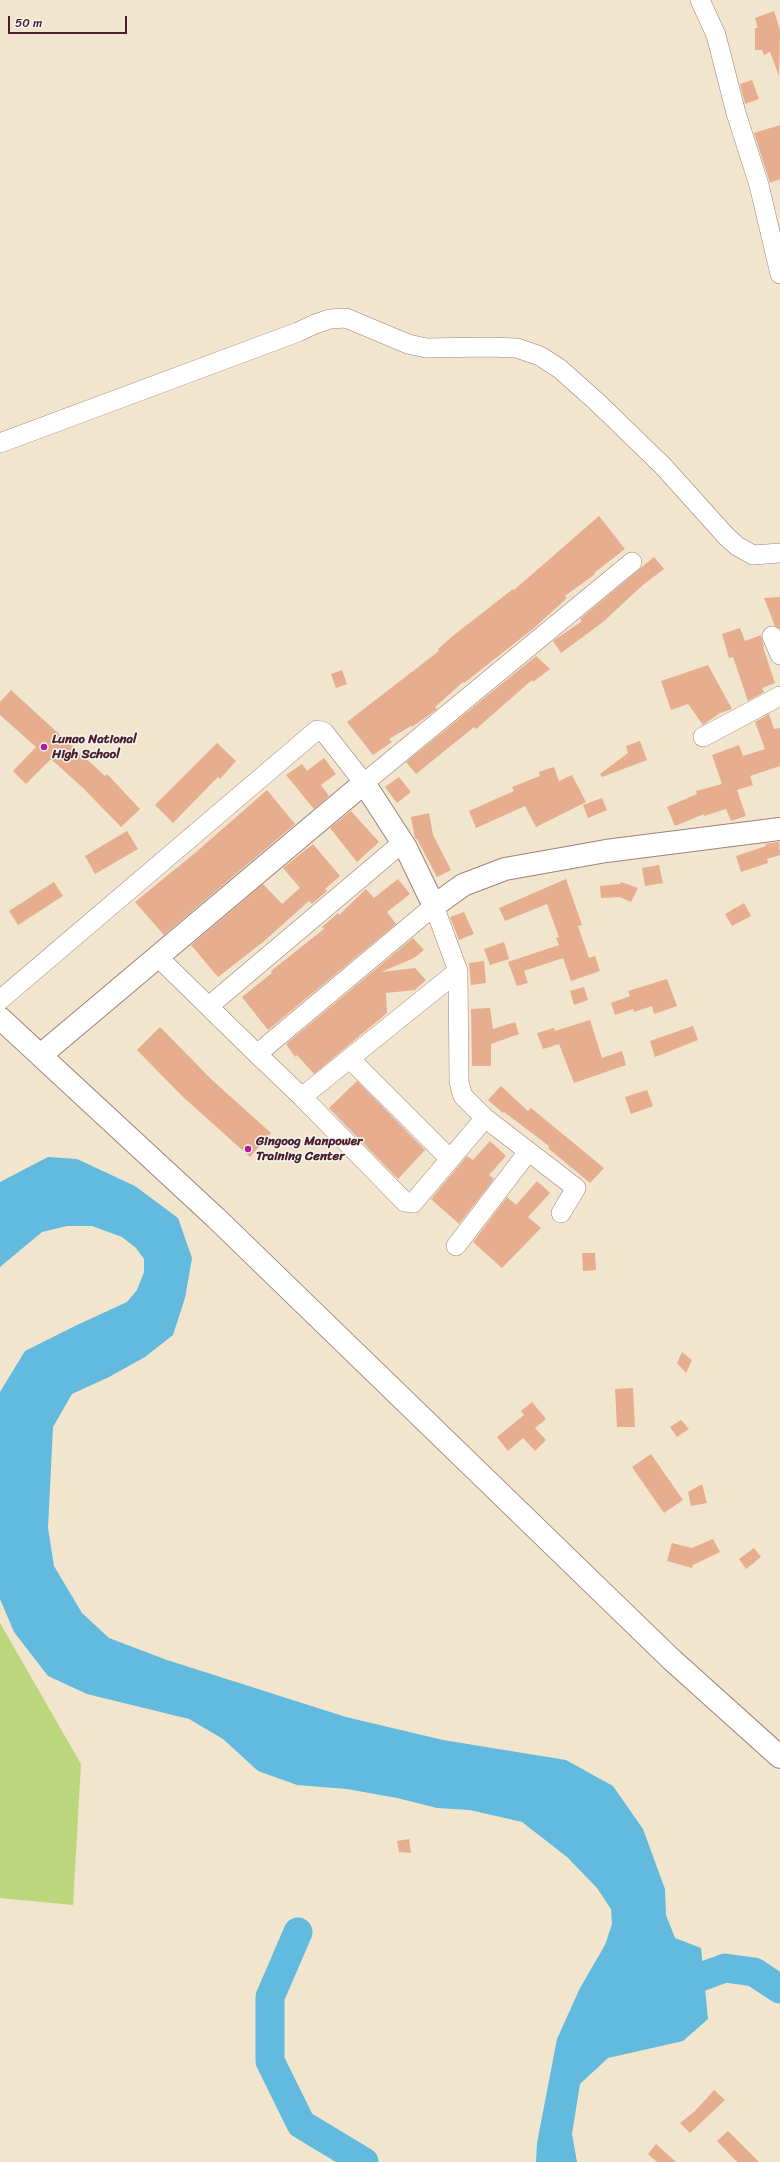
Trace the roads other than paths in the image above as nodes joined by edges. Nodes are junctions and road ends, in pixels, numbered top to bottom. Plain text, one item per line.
1 (700, 0) edge
2 (780, 274) edge
3 (0, 443) edge
4 (780, 553) edge
5 (632, 562) dead end
6 (772, 636) dead end
7 (780, 655) edge
8 (780, 696) edge
9 (703, 737) dead end
10 (364, 783) junction
11 (780, 829) edge
12 (402, 843) junction
13 (434, 906) junction
14 (158, 958) junction
15 (458, 971) junction
16 (0, 1000) edge
17 (209, 1006) junction
18 (0, 1018) edge
19 (42, 1054) junction
20 (257, 1054) junction
21 (350, 1059) junction
22 (302, 1097) junction
23 (484, 1118) junction
24 (528, 1152) junction
25 (450, 1159) junction
26 (561, 1213) dead end
27 (456, 1246) dead end
28 (780, 1757) edge

1 - 2 street
3 - 4 street
5 - 10 street
6 - 7 street
8 - 9 street
10 - 12 street
10 - 14 street
10 - 16 street
11 - 13 street
12 - 13 street
12 - 17 street
13 - 15 street
13 - 20 street
14 - 17 street
14 - 19 street
15 - 21 street
15 - 23 street
17 - 20 street
18 - 19 street
19 - 28 street
20 - 22 street
21 - 22 street
21 - 25 street
22 - 25 street
23 - 24 street
23 - 25 street
24 - 26 street
24 - 27 street

